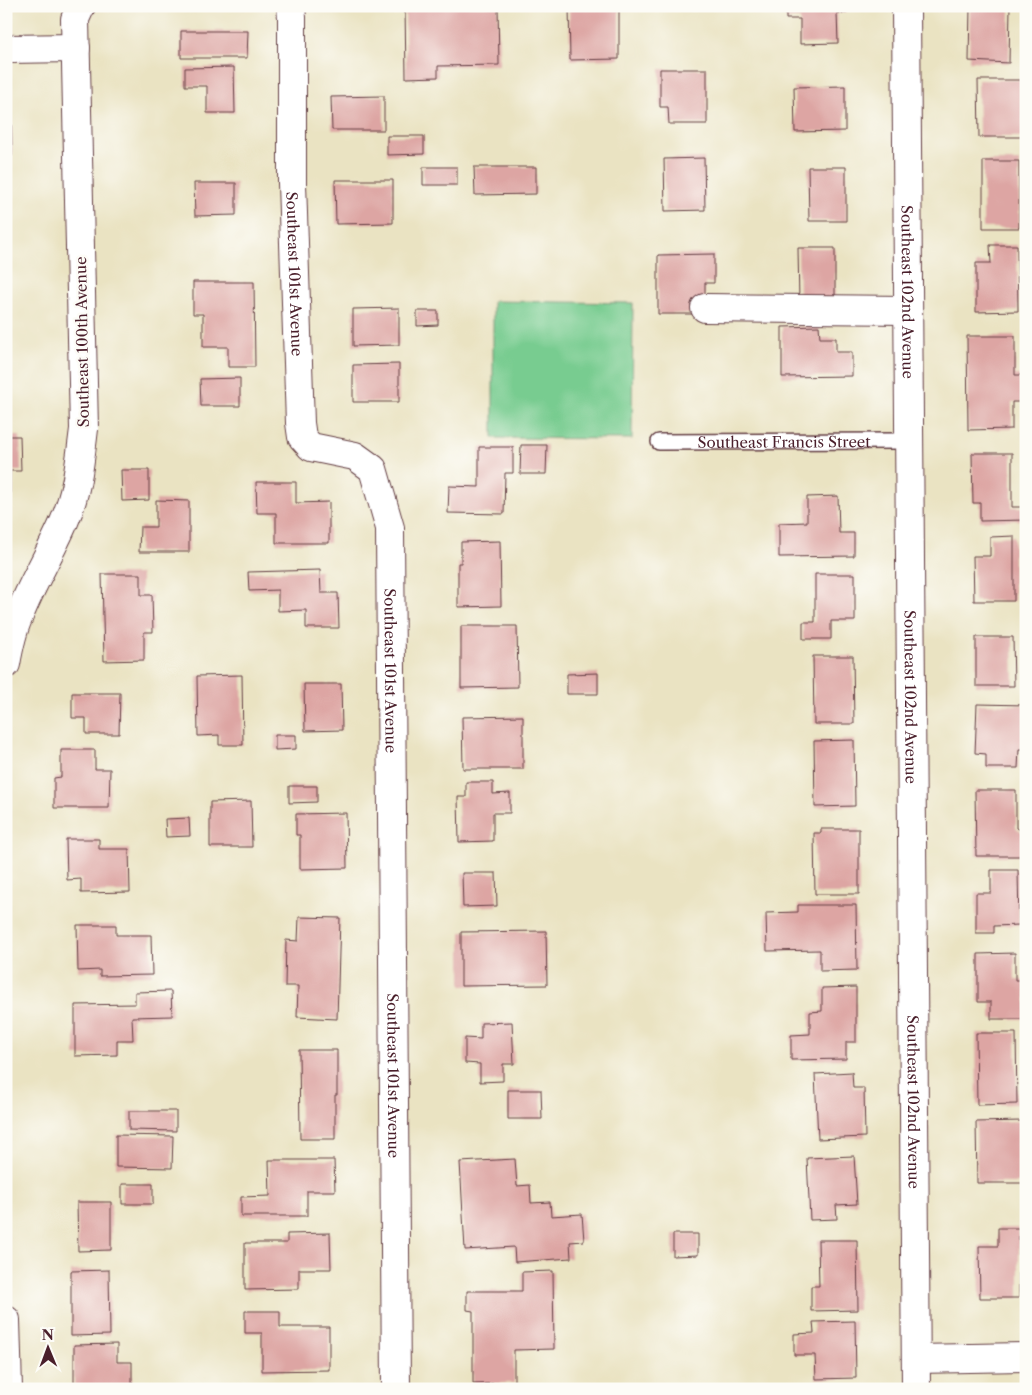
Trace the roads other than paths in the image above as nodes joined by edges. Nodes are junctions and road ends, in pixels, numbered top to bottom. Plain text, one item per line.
1 (81, 6) edge
2 (291, 6) edge
3 (906, 6) edge
4 (76, 48) junction
5 (6, 49) edge
6 (705, 308) dead end
7 (908, 310) junction
8 (909, 441) junction
9 (659, 442) dead end
10 (6, 664) edge
11 (6, 1320) edge
12 (1026, 1357) edge
13 (916, 1359) junction
14 (7, 1380) edge
15 (396, 1389) edge
16 (916, 1389) edge

1 - 4 street, Southeast 100th Avenue
2 - 15 street, Southeast 101st Avenue
3 - 7 street, Southeast 102nd Avenue
4 - 5 street
4 - 10 street, Southeast 100th Avenue
6 - 7 street
7 - 8 street, Southeast 102nd Avenue
8 - 9 lane, Southeast Francis Street
8 - 13 street, Southeast 102nd Avenue
11 - 14 street
12 - 13 street
13 - 16 street, Southeast 102nd Avenue

